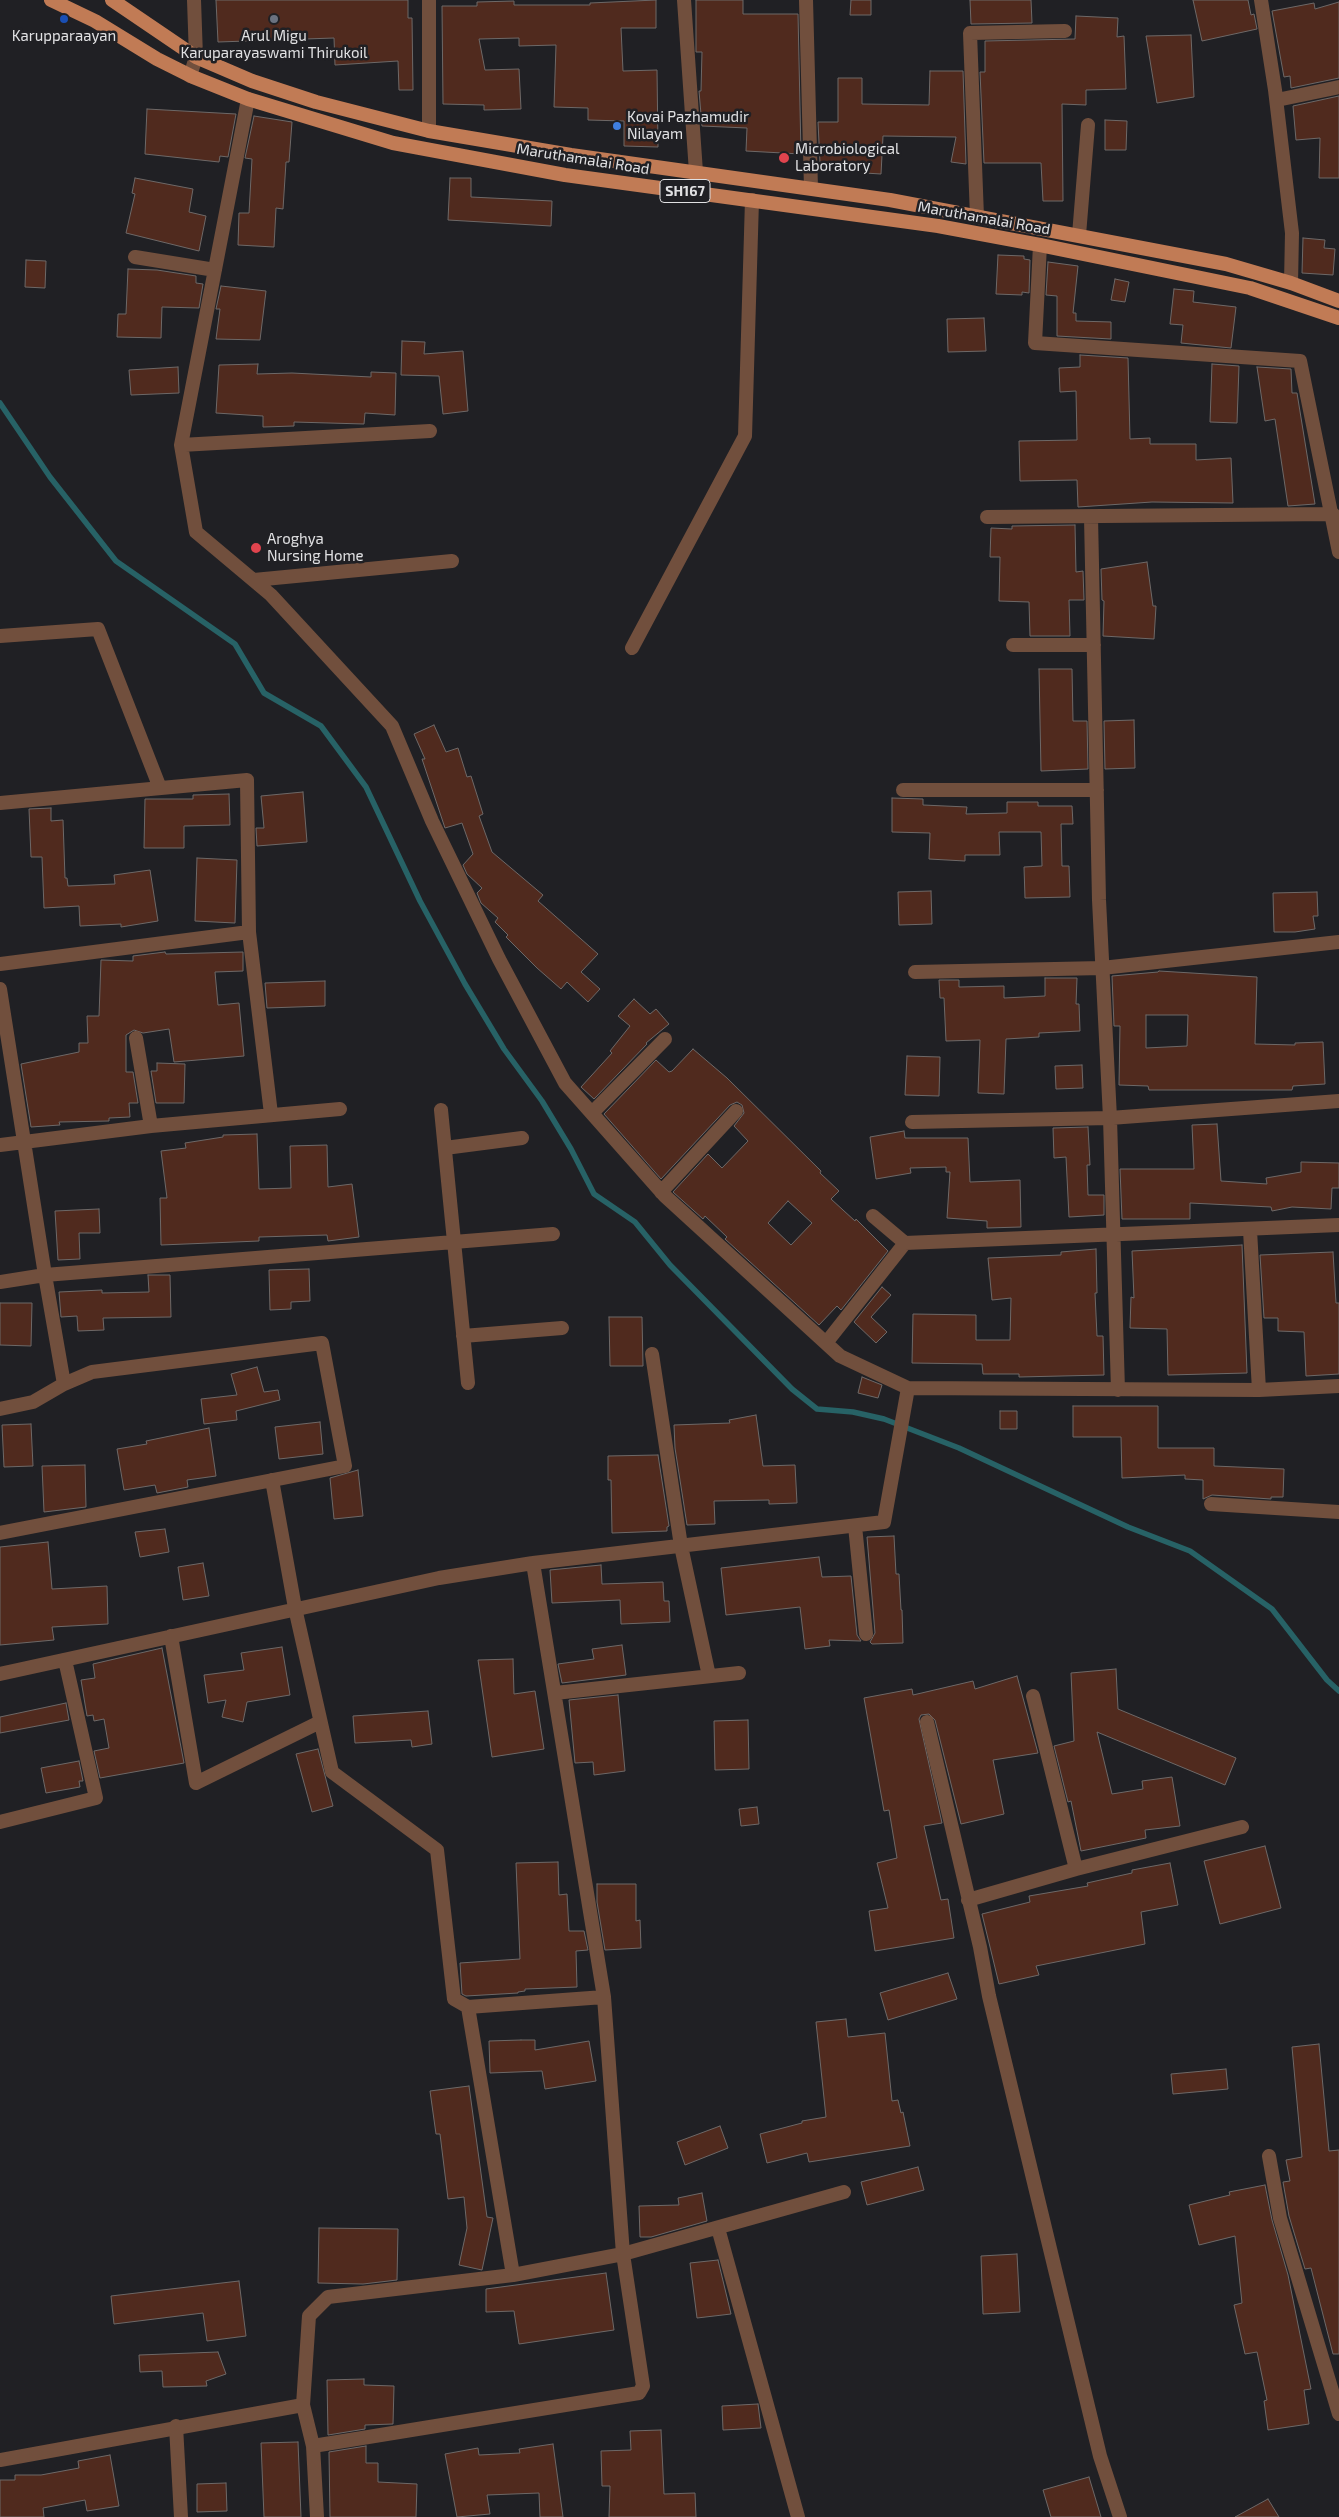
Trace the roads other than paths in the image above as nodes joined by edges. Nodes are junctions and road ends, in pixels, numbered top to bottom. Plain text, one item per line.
1 (51, 0) edge
2 (112, 0) edge
3 (194, 0) edge
4 (429, 0) edge
5 (684, 0) edge
6 (806, 0) edge
7 (1261, 0) edge
8 (1065, 31) dead end
9 (196, 57) junction
10 (190, 76) junction
11 (1339, 88) edge
12 (248, 99) junction
13 (1277, 100) junction
14 (1088, 125) dead end
15 (429, 131) junction
16 (696, 172) junction
17 (811, 188) junction
18 (752, 200) junction
19 (977, 216) junction
20 (1079, 236) junction
21 (1040, 245) junction
22 (135, 257) dead end
23 (215, 270) junction
24 (1292, 283) junction
25 (1339, 300) edge
26 (1339, 318) edge
27 (430, 430) dead end
28 (180, 445) junction
29 (1333, 514) junction
30 (987, 518) dead end
31 (1091, 518) junction
32 (1339, 552) edge
33 (452, 561) dead end
34 (254, 580) junction
35 (0, 636) edge
36 (1013, 645) dead end
37 (1094, 645) junction
38 (632, 648) dead end
39 (160, 788) junction
40 (903, 790) dead end
41 (1097, 790) junction
42 (0, 803) edge
43 (249, 932) junction
44 (1339, 942) edge
45 (0, 964) edge
46 (1102, 968) junction
47 (915, 972) dead end
48 (0, 989) edge
49 (136, 1038) dead end
50 (665, 1039) dead end
51 (1339, 1101) edge
52 (340, 1109) dead end
53 (441, 1110) dead end
54 (736, 1110) dead end
55 (592, 1113) junction
56 (271, 1114) junction
57 (1110, 1118) junction
58 (912, 1122) dead end
59 (151, 1126) junction
60 (522, 1138) dead end
61 (24, 1142) junction
62 (0, 1145) edge
63 (445, 1148) junction
64 (661, 1192) junction
65 (873, 1216) dead end
66 (1339, 1225) edge
67 (1250, 1230) junction
68 (553, 1234) dead end
69 (1113, 1234) junction
70 (455, 1243) junction
71 (905, 1243) junction
72 (45, 1275) junction
73 (0, 1282) edge
74 (562, 1328) dead end
75 (463, 1336) junction
76 (826, 1343) junction
77 (652, 1354) dead end
78 (468, 1383) dead end
79 (64, 1384) junction
80 (1339, 1386) edge
81 (908, 1388) junction
82 (1118, 1390) junction
83 (1259, 1390) junction
84 (0, 1409) edge
85 (272, 1480) junction
86 (1211, 1504) dead end
87 (1339, 1512) edge
88 (855, 1526) junction
89 (0, 1533) edge
90 (682, 1546) junction
91 (533, 1563) junction
92 (295, 1608) junction
93 (866, 1634) dead end
94 (171, 1636) junction
95 (65, 1660) junction
96 (739, 1673) dead end
97 (0, 1674) edge
98 (709, 1676) junction
99 (555, 1694) junction
100 (1033, 1696) dead end
101 (320, 1722) junction
102 (927, 1722) dead end
103 (0, 1822) edge
104 (1242, 1827) dead end
105 (1076, 1869) junction
106 (968, 1900) junction
107 (604, 1997) junction
108 (468, 2007) junction
109 (1269, 2156) dead end
110 (844, 2192) dead end
111 (718, 2228) junction
112 (623, 2254) junction
113 (512, 2275) junction
114 (303, 2405) junction
115 (1339, 2414) edge
116 (176, 2426) junction
117 (313, 2446) junction
118 (0, 2460) edge
119 (181, 2517) edge
120 (316, 2517) edge
121 (798, 2517) edge
122 (1120, 2517) edge

1 - 10 main road, Maruthamalai Road / SH167
2 - 9 main road, Maruthamalai Road / SH167
3 - 9 street
4 - 15 street
5 - 16 street
6 - 17 street
7 - 13 street
8 - 19 street
9 - 10 street
9 - 15 main road, Maruthamalai Road / SH167
10 - 12 main road, Maruthamalai Road / SH167
11 - 13 street
12 - 18 main road, Maruthamalai Road / SH167
12 - 23 street
13 - 24 street
14 - 20 street
15 - 16 main road, Maruthamalai Road / SH167
16 - 17 main road, Maruthamalai Road / SH167
17 - 19 main road, Maruthamalai Road / SH167
18 - 21 main road, Maruthamalai Road / SH167
18 - 38 street
19 - 20 main road, Maruthamalai Road / SH167
20 - 24 main road, Maruthamalai Road / SH167
21 - 26 main road, Maruthamalai Road / SH167
21 - 29 street
22 - 23 street
23 - 28 street
24 - 25 main road, Maruthamalai Road / SH167
27 - 28 street
28 - 34 street
29 - 31 street
29 - 32 street
30 - 31 street
31 - 37 street
33 - 34 street
34 - 55 street
35 - 39 street
36 - 37 street
37 - 41 street
39 - 42 street
39 - 43 street
40 - 41 street
41 - 46 street
43 - 45 street
43 - 56 street
44 - 46 street
46 - 47 street
46 - 57 street
48 - 61 street
49 - 59 street
50 - 55 street
51 - 57 street
52 - 56 street
53 - 63 street
54 - 64 street
55 - 64 street
56 - 59 street
57 - 58 street
57 - 69 street
59 - 61 street
60 - 63 street
61 - 62 street
61 - 72 street
63 - 70 street
64 - 76 street
65 - 71 street
66 - 67 street
67 - 69 street
67 - 83 street
68 - 70 street
69 - 71 street
69 - 82 street
70 - 72 street
70 - 75 street
71 - 76 street
72 - 73 street
72 - 79 street
74 - 75 street
75 - 78 street
76 - 81 street
77 - 90 street
79 - 84 street
79 - 85 street
80 - 83 street
81 - 82 street
81 - 88 street
82 - 83 street
85 - 89 street
85 - 92 street
86 - 87 street
88 - 90 street
88 - 93 street
90 - 91 street
90 - 98 street
91 - 92 street
91 - 99 street
92 - 94 street
92 - 101 street
94 - 95 street
94 - 101 street
95 - 97 street
95 - 103 street
96 - 98 street
98 - 99 street
99 - 107 street
100 - 105 street
101 - 108 street
102 - 106 street
104 - 105 street
105 - 106 street
106 - 122 street
107 - 108 street
107 - 112 street
108 - 113 street
109 - 115 street
110 - 111 street
111 - 112 street
111 - 121 street
112 - 113 street
112 - 117 street
113 - 114 street
114 - 116 street
114 - 117 street
116 - 118 street
116 - 119 street
117 - 120 street

